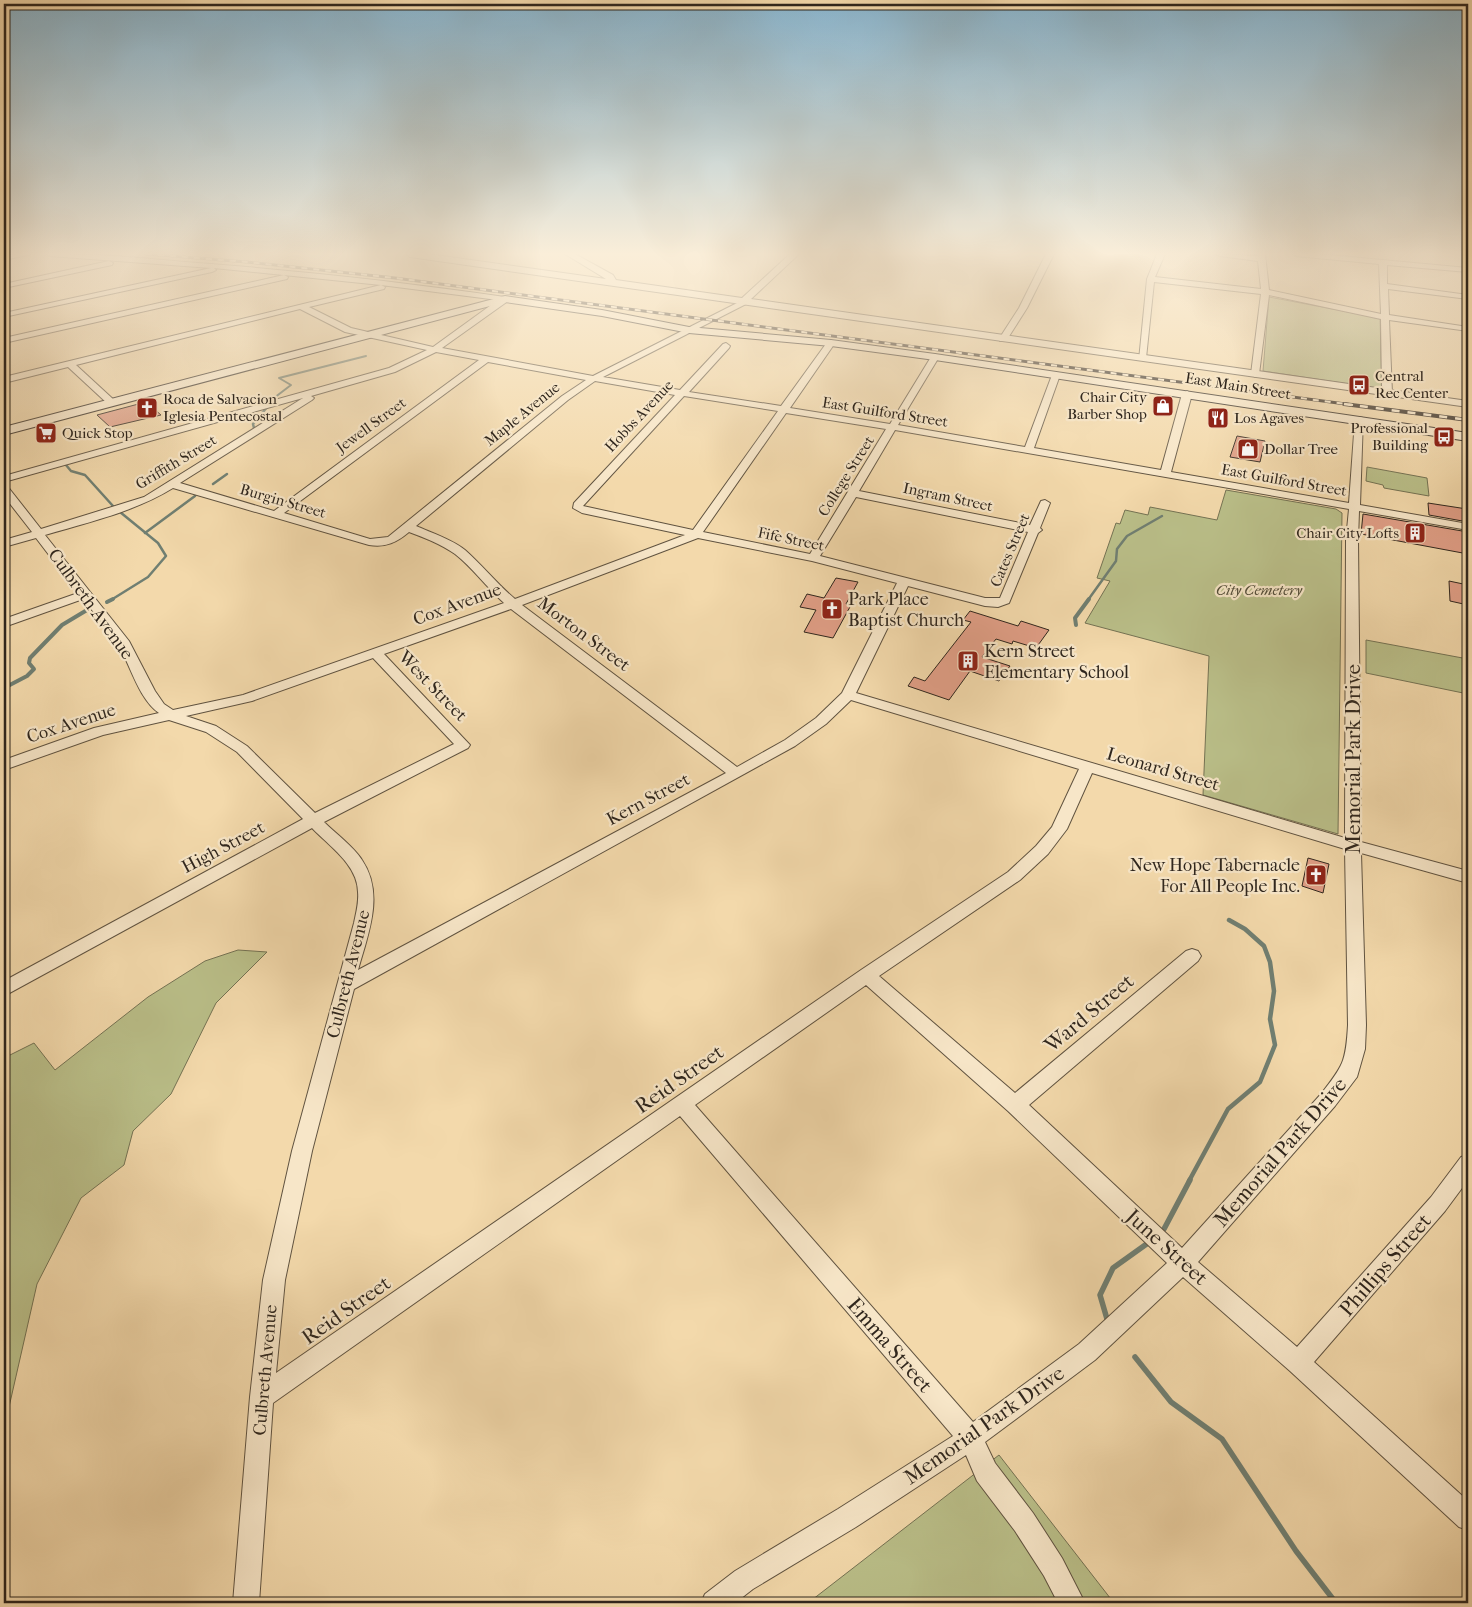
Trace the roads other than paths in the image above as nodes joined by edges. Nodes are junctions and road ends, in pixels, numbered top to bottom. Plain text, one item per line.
1 (56, 329) edge
2 (212, 329) edge
3 (348, 329) edge
4 (390, 329) edge
5 (463, 329) edge
6 (684, 329) edge
7 (933, 329) edge
8 (1009, 329) edge
9 (1145, 329) edge
10 (1260, 329) edge
11 (1385, 329) edge
12 (689, 330) junction
13 (366, 335) junction
14 (1003, 339) junction
15 (4, 341) edge
16 (831, 343) junction
17 (726, 346) dead end
18 (433, 350) junction
19 (935, 356) junction
20 (1142, 358) junction
21 (485, 360) junction
22 (70, 364) junction
23 (1056, 374) junction
24 (1255, 374) junction
25 (593, 379) junction
26 (4, 380) edge
27 (324, 389) junction
28 (1387, 393) junction
29 (680, 394) junction
30 (1187, 394) junction
31 (110, 402) junction
32 (1468, 404) edge
33 (784, 410) junction
34 (1360, 420) junction
35 (893, 428) junction
36 (4, 431) edge
37 (1468, 437) edge
38 (1028, 451) junction
39 (1165, 475) junction
40 (4, 479) edge
41 (172, 484) junction
42 (4, 489) edge
43 (854, 493) junction
44 (1046, 503) dead end
45 (578, 508) joint
46 (1355, 508) junction
47 (276, 514) junction
48 (408, 527) junction
49 (1468, 527) edge
50 (1036, 530) junction
51 (38, 533) junction
52 (695, 535) junction
53 (387, 542) joint
54 (4, 544) edge
55 (812, 558) junction
56 (904, 581) junction
57 (86, 594) junction
58 (998, 603) joint
59 (513, 604) junction
60 (4, 622) edge
61 (376, 653) junction
62 (848, 694) junction
63 (172, 716) junction
64 (463, 745) joint
65 (4, 764) edge
66 (1088, 768) junction
67 (736, 774) junction
68 (312, 821) junction
69 (1353, 846) junction
70 (1468, 877) edge
71 (1192, 956) dead end
72 (867, 975) junction
73 (346, 985) junction
74 (4, 989) edge
75 (683, 1105) junction
76 (1015, 1105) junction
77 (1468, 1164) edge
78 (1183, 1263) junction
79 (1298, 1363) junction
80 (262, 1398) junction
81 (971, 1438) junction
82 (1468, 1518) edge
83 (246, 1603) edge
84 (714, 1603) edge
85 (1072, 1603) edge

1 - 15 street
2 - 22 street
3 - 13 street, East Guilford Street
4 - 13 main road
5 - 18 street
6 - 12 main road, East Main Street
7 - 14 street, East Main Street
8 - 14 street
9 - 20 street
10 - 24 street
11 - 28 street
12 - 16 main road, East Main Street
12 - 25 street, Maple Avenue
13 - 18 street, East Guilford Street
13 - 31 main road
14 - 20 street, East Main Street
16 - 19 main road, East Main Street
16 - 33 street
17 - 29 street, Hobbs Avenue
18 - 21 street, East Guilford Street
18 - 27 street
19 - 23 main road, East Main Street
19 - 35 street, College Street
20 - 24 street, East Main Street
21 - 25 street, East Guilford Street
21 - 47 street, Jewell Street
22 - 26 street
22 - 31 street
23 - 30 main road, East Main Street
23 - 38 street
24 - 28 street, East Main Street
25 - 29 street, East Guilford Street
25 - 48 street, Maple Avenue
27 - 40 street
27 - 41 street, Griffith Street
28 - 32 street, East Main Street
29 - 33 street, East Guilford Street
29 - 45 street, Hobbs Avenue
30 - 34 main road, East Main Street
30 - 39 street
31 - 36 main road
33 - 35 street, East Guilford Street
33 - 52 street
34 - 37 main road, East Main Street
34 - 46 street, Memorial Park Drive
35 - 38 street, East Guilford Street
35 - 43 street, College Street
38 - 39 street, East Guilford Street
39 - 46 street, East Guilford Street
41 - 47 street, Burgin Street
41 - 51 street, Griffith Street
42 - 51 street, Culbreth Avenue
43 - 50 street, Ingram Street
43 - 55 street, College Street
44 - 50 street, Cates Street
45 - 52 street, Fife Street
46 - 49 street, East Guilford Street
46 - 69 street, Memorial Park Drive
47 - 53 street, Burgin Street
48 - 53 street, Maple Avenue
48 - 59 street, Morton Street
50 - 58 street, Cates Street
51 - 54 street, Griffith Street
51 - 57 street, Culbreth Avenue
52 - 55 street, Fife Street
52 - 59 street, Cox Avenue
55 - 56 street, Fife Street
56 - 58 street, Fife Street
56 - 62 street, Kern Street
57 - 60 street
57 - 63 street, Culbreth Avenue
59 - 61 street, Cox Avenue
59 - 67 street, Morton Street
61 - 63 street, Cox Avenue
61 - 64 street, West Street
62 - 66 street, Leonard Street
62 - 67 street, Kern Street
63 - 65 street, Cox Avenue
63 - 68 street, Culbreth Avenue
64 - 68 street, High Street
66 - 69 street, Leonard Street
66 - 72 street, Reid Street
67 - 73 street, Kern Street
68 - 73 street, Culbreth Avenue
68 - 74 street, High Street
69 - 70 street, Leonard Street
69 - 78 street, Memorial Park Drive
71 - 76 street, Ward Street
72 - 75 street, Reid Street
72 - 76 street, June Street
73 - 80 street, Culbreth Avenue
75 - 80 street, Reid Street
75 - 81 street, Emma Street
76 - 78 street, June Street
77 - 79 street, Phillips Street
78 - 79 street, June Street
78 - 81 street, Memorial Park Drive
79 - 82 street, June Street
80 - 83 street, Culbreth Avenue
81 - 84 street, Memorial Park Drive
81 - 85 street, Emma Street

